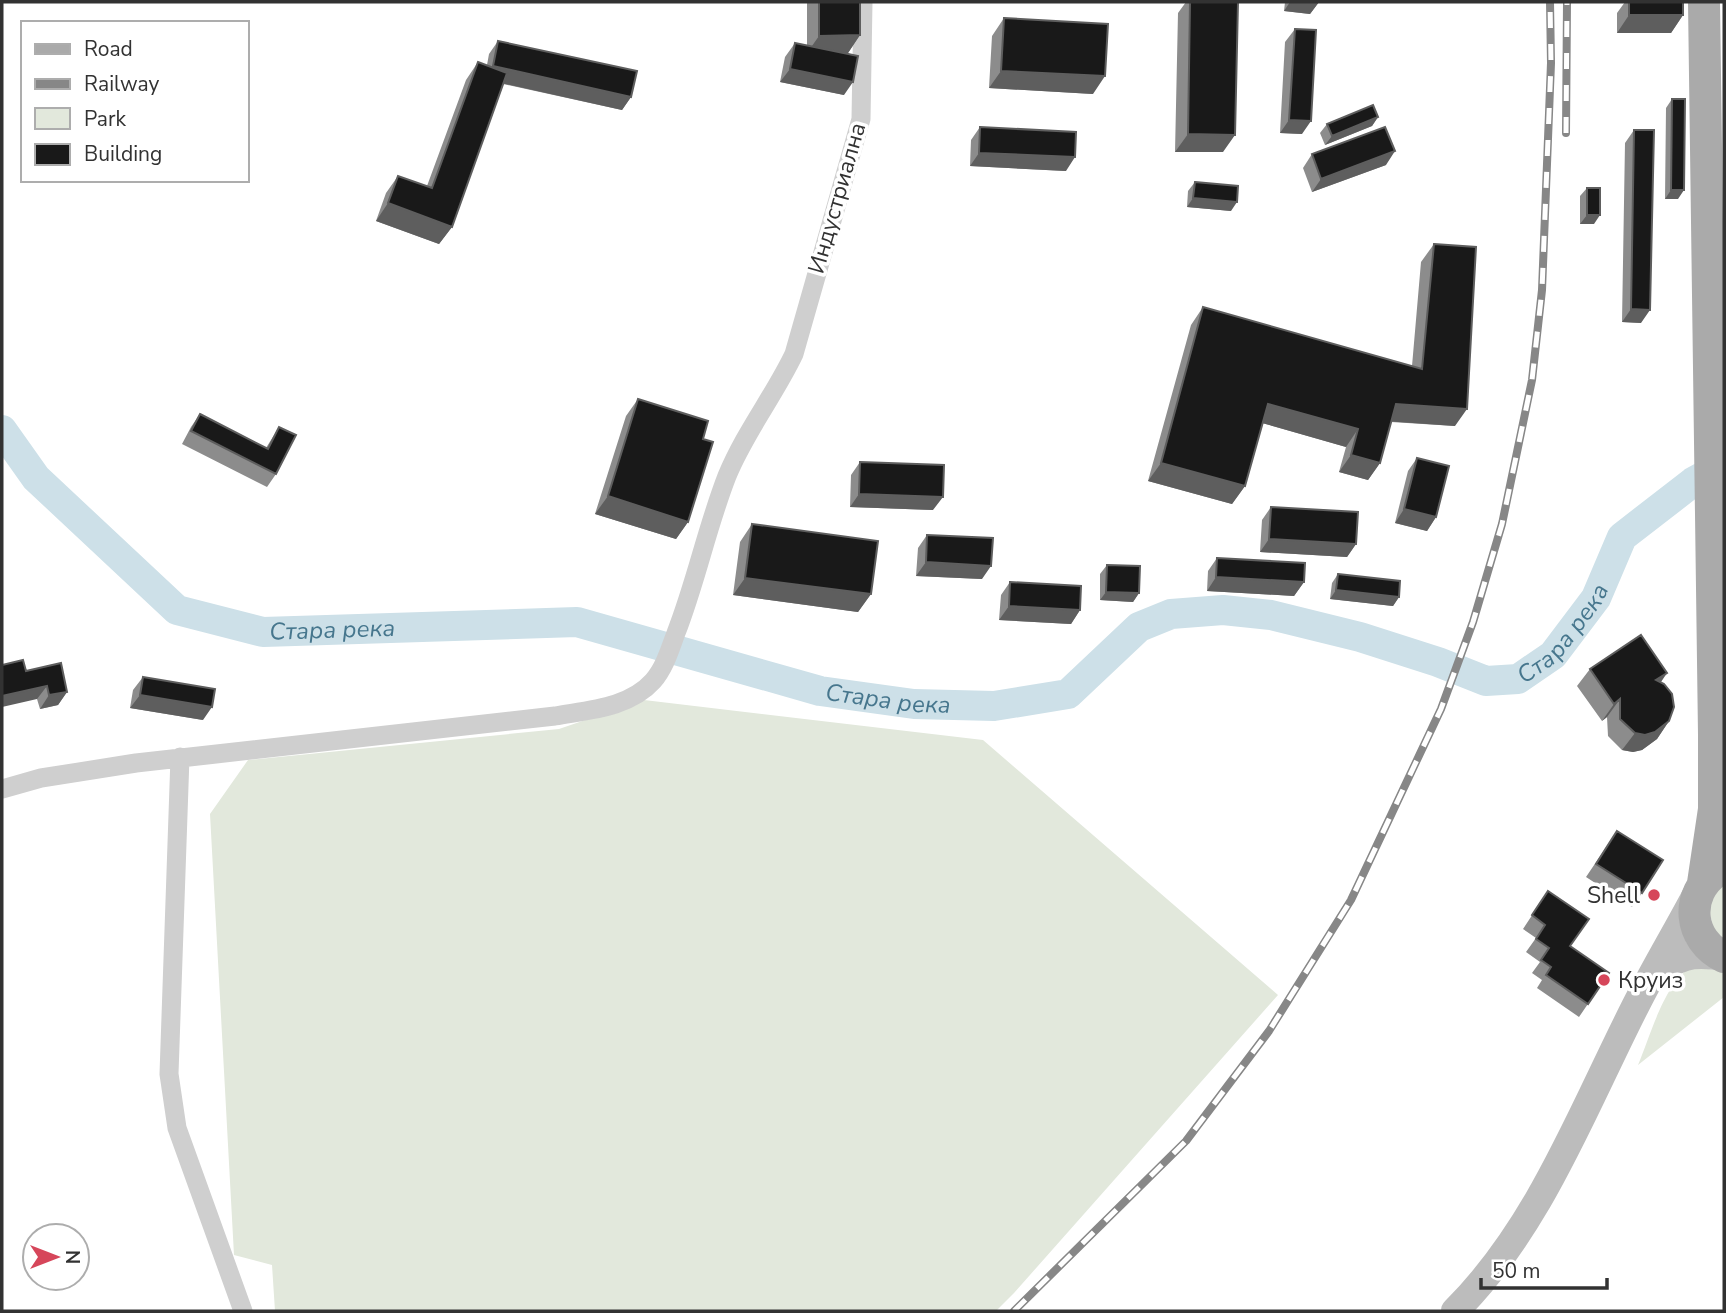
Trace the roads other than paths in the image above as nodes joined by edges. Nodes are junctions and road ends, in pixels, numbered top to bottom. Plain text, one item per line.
1 (863, 2) edge
2 (1704, 2) edge
3 (1714, 46) edge
4 (180, 757) junction
5 (2, 789) edge
6 (1708, 881) edge
7 (1724, 957) edge
8 (1648, 982) junction
9 (243, 1311) edge
10 (1455, 1311) edge

1 - 4 street, Индустриална
2 - 3 main road
3 - 6 main road
4 - 5 street
4 - 9 street
6 - 7 main road
6 - 8 main road
7 - 8 main road
8 - 10 main road

